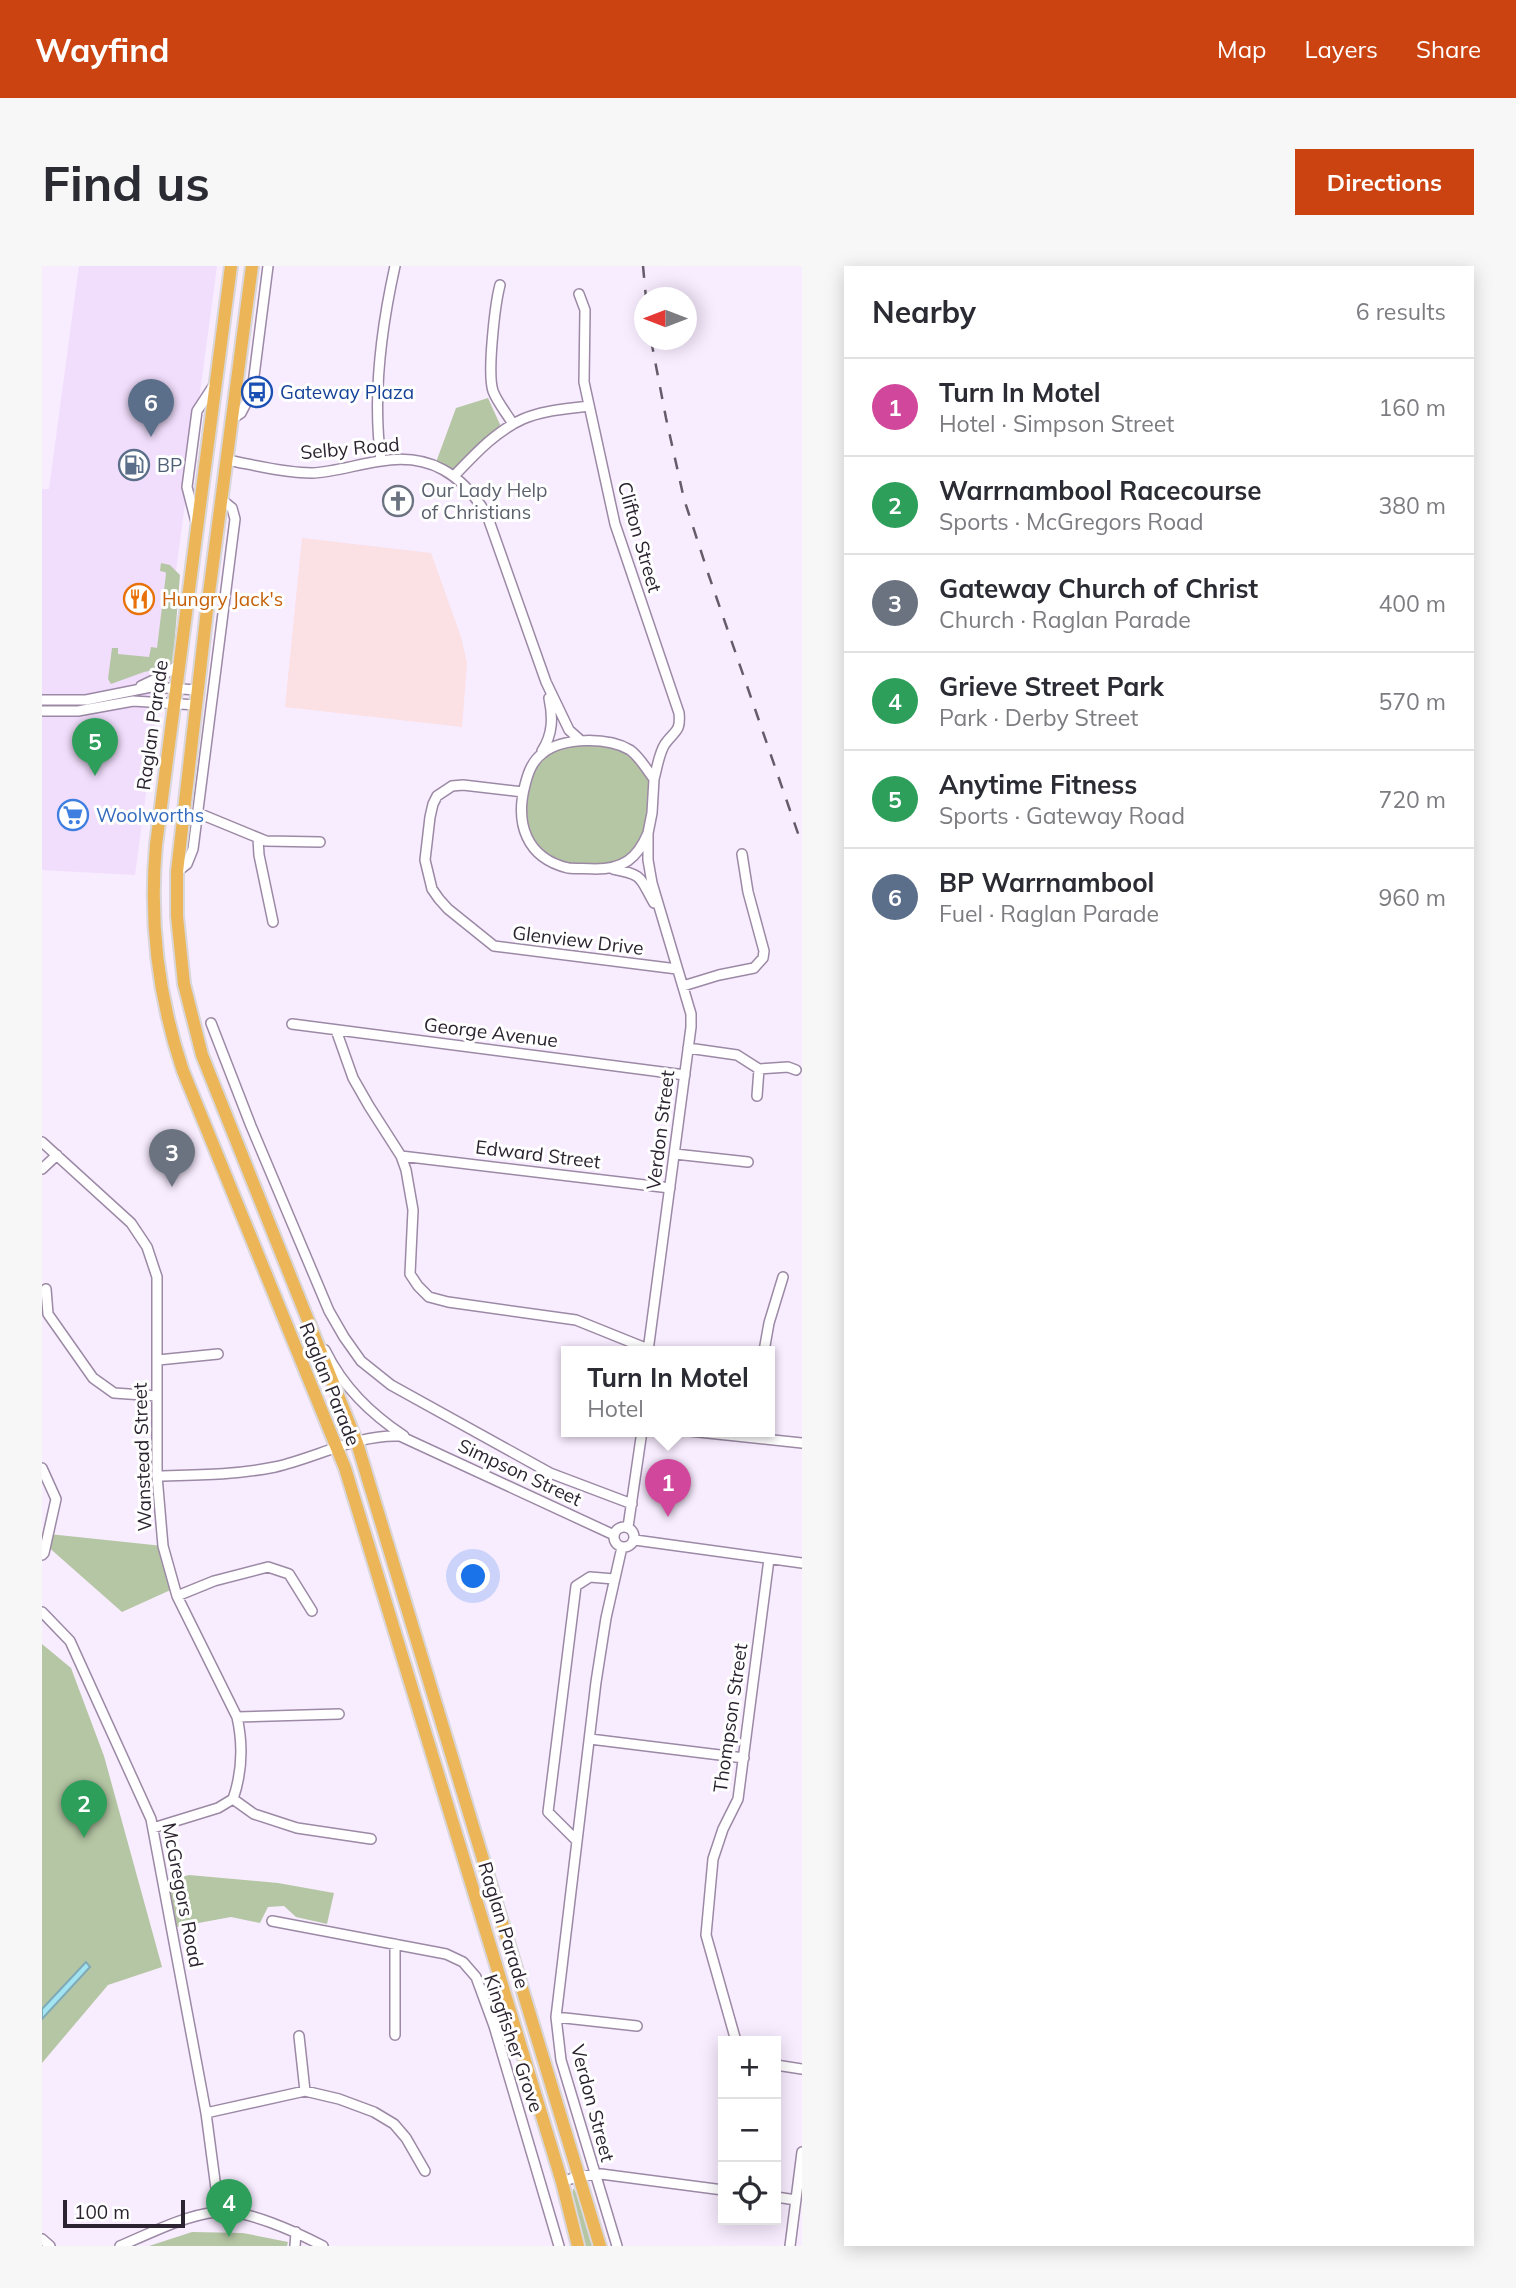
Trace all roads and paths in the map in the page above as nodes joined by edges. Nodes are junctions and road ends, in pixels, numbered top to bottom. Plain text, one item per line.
1 (231, 266) edge
2 (252, 266) edge
3 (268, 266) edge
4 (395, 266) edge
5 (499, 285) dead end
6 (579, 294) dead end
7 (589, 406) junction
8 (232, 419) junction
9 (513, 424) junction
10 (227, 460) junction
11 (381, 460) junction
12 (455, 475) junction
13 (222, 500) junction
14 (180, 664) junction
15 (546, 682) junction
16 (176, 687) junction
17 (134, 689) junction
18 (197, 690) junction
19 (42, 700) edge
20 (174, 702) junction
21 (196, 705) junction
22 (42, 711) edge
23 (579, 739) junction
24 (540, 756) junction
25 (654, 779) junction
26 (523, 792) junction
27 (198, 813) junction
28 (648, 834) junction
29 (258, 838) junction
30 (320, 842) dead end
31 (742, 853) dead end
32 (613, 869) junction
33 (177, 872) junction
34 (662, 917) junction
35 (273, 922) dead end
36 (677, 969) junction
37 (683, 986) junction
38 (211, 1023) dead end
39 (292, 1024) dead end
40 (336, 1030) junction
41 (688, 1048) junction
42 (759, 1069) junction
43 (796, 1070) dead end
44 (685, 1075) junction
45 (757, 1096) dead end
46 (251, 1126) junction
47 (233, 1133) junction
48 (42, 1142) edge
49 (211, 1143) junction
50 (675, 1154) junction
51 (57, 1155) junction
52 (401, 1156) junction
53 (748, 1162) dead end
54 (42, 1169) edge
55 (670, 1188) junction
56 (783, 1277) dead end
57 (46, 1289) dead end
58 (305, 1308) junction
59 (638, 1346) edge
60 (649, 1346) edge
61 (765, 1346) edge
62 (218, 1354) dead end
63 (158, 1360) junction
64 (157, 1396) junction
65 (641, 1437) edge
66 (765, 1437) edge
67 (412, 1441) junction
68 (357, 1443) junction
69 (802, 1443) edge
70 (336, 1448) junction
71 (42, 1468) edge
72 (157, 1476) junction
73 (632, 1504) junction
74 (628, 1527) junction
75 (614, 1535) junction
76 (635, 1540) junction
77 (622, 1547) junction
78 (42, 1555) edge
79 (769, 1559) junction
80 (802, 1563) edge
81 (614, 1579) junction
82 (177, 1596) junction
83 (312, 1611) dead end
84 (42, 1612) edge
85 (339, 1714) dead end
86 (237, 1717) junction
87 (590, 1739) junction
88 (744, 1758) junction
89 (233, 1799) junction
90 (153, 1828) junction
91 (371, 1839) dead end
92 (577, 1841) junction
93 (272, 1921) dead end
94 (395, 1944) junction
95 (556, 2017) junction
96 (637, 2026) dead end
97 (395, 2035) dead end
98 (299, 2036) dead end
99 (735, 2036) edge
100 (781, 2066) edge
101 (802, 2069) edge
102 (305, 2091) junction
103 (206, 2113) junction
104 (802, 2152) edge
105 (425, 2171) dead end
106 (594, 2174) junction
107 (579, 2176) junction
108 (562, 2182) junction
109 (718, 2189) edge
110 (781, 2198) edge
111 (796, 2200) junction
112 (219, 2211) junction
113 (296, 2232) junction
114 (42, 2239) edge
115 (50, 2246) edge
116 (120, 2246) edge
117 (295, 2246) edge
118 (323, 2246) edge
119 (559, 2246) edge
120 (578, 2246) edge
121 (600, 2246) edge
122 (617, 2246) edge
123 (790, 2246) edge

1 - 14 highway, Raglan Parade
2 - 8 highway, Raglan Parade
3 - 8 street, Raglan Parade
4 - 11 street
5 - 9 street
6 - 7 street, Clifton Street
7 - 9 street
7 - 25 street, Clifton Street
8 - 10 highway, Raglan Parade
9 - 12 street
10 - 11 street, Selby Road
10 - 13 highway, Raglan Parade
11 - 12 street, Selby Road
12 - 15 street, Selby Road
13 - 18 highway, Raglan Parade
13 - 27 street, Raglan Parade
14 - 16 highway, Raglan Parade
14 - 17 street
15 - 23 street, Selby Road
15 - 24 street, Selby Road
16 - 17 street
16 - 18 street
16 - 20 highway, Raglan Parade
17 - 19 street
18 - 21 highway, Raglan Parade
20 - 21 street
20 - 22 street
20 - 49 highway, Raglan Parade
21 - 33 highway, Raglan Parade
23 - 24 street
23 - 25 street
24 - 26 street
25 - 28 street
26 - 32 street
26 - 36 street, Glenview Drive
27 - 29 street
27 - 33 street, Raglan Parade
28 - 32 street
28 - 34 street, Verdon Street
29 - 30 street
29 - 35 street
31 - 37 street
32 - 34 street, Verdon Street
33 - 47 highway, Raglan Parade
34 - 36 street, Verdon Street
36 - 37 street, Verdon Street
37 - 41 street, Verdon Street
38 - 46 street, Raglan Parade
39 - 40 street, George Avenue
40 - 44 street, George Avenue
40 - 52 street
41 - 42 street
41 - 44 street, Verdon Street
42 - 43 street
42 - 45 street
44 - 50 street, Verdon Street
46 - 47 street
46 - 73 street, Raglan Parade
47 - 49 highway
47 - 58 highway, Raglan Parade
48 - 51 street, Wanstead Street
49 - 70 highway, Raglan Parade
50 - 53 street
50 - 55 street, Verdon Street
51 - 54 street
51 - 63 street, Wanstead Street
52 - 55 street, Edward Street
52 - 59 street
55 - 60 street, Verdon Street
56 - 61 street
57 - 64 street
58 - 67 street, Simpson Street
58 - 68 highway, Raglan Parade
62 - 63 street
63 - 64 street, Wanstead Street
64 - 72 street, Wanstead Street
65 - 73 street
66 - 69 street
67 - 68 street, Simpson Street
67 - 75 street, Simpson Street
68 - 70 street, Simpson Street
68 - 107 highway, Raglan Parade
70 - 72 street, Simpson Street
70 - 108 highway, Raglan Parade
71 - 78 street
72 - 82 street, Wanstead Street
73 - 74 street
74 - 75 street
74 - 76 street
75 - 77 street
76 - 77 street
76 - 79 street
77 - 81 street, Verdon Street
79 - 80 street
79 - 88 street, Thompson Street
81 - 87 street, Verdon Street
81 - 92 street
82 - 83 street
82 - 86 street, Wanstead Street
84 - 90 street, McGregors Road
85 - 86 street
86 - 89 street, Wanstead Street
87 - 88 street
87 - 92 street, Verdon Street
88 - 99 street, Thompson Street
89 - 90 street
89 - 91 street
90 - 103 street, McGregors Road
92 - 95 street, Verdon Street
93 - 94 street, Kingfisher Grove
94 - 97 street
94 - 119 street, Kingfisher Grove
95 - 96 street
95 - 106 street, Verdon Street
98 - 102 street
100 - 101 street
102 - 103 street
102 - 105 street
103 - 112 street, McGregors Road
104 - 111 street
106 - 107 street
106 - 109 street
106 - 122 street, Verdon Street
107 - 108 street
107 - 121 highway, Raglan Parade
108 - 120 highway, Raglan Parade
110 - 111 street
111 - 123 street
112 - 113 street
112 - 116 street
113 - 117 street
113 - 118 street
114 - 115 street

